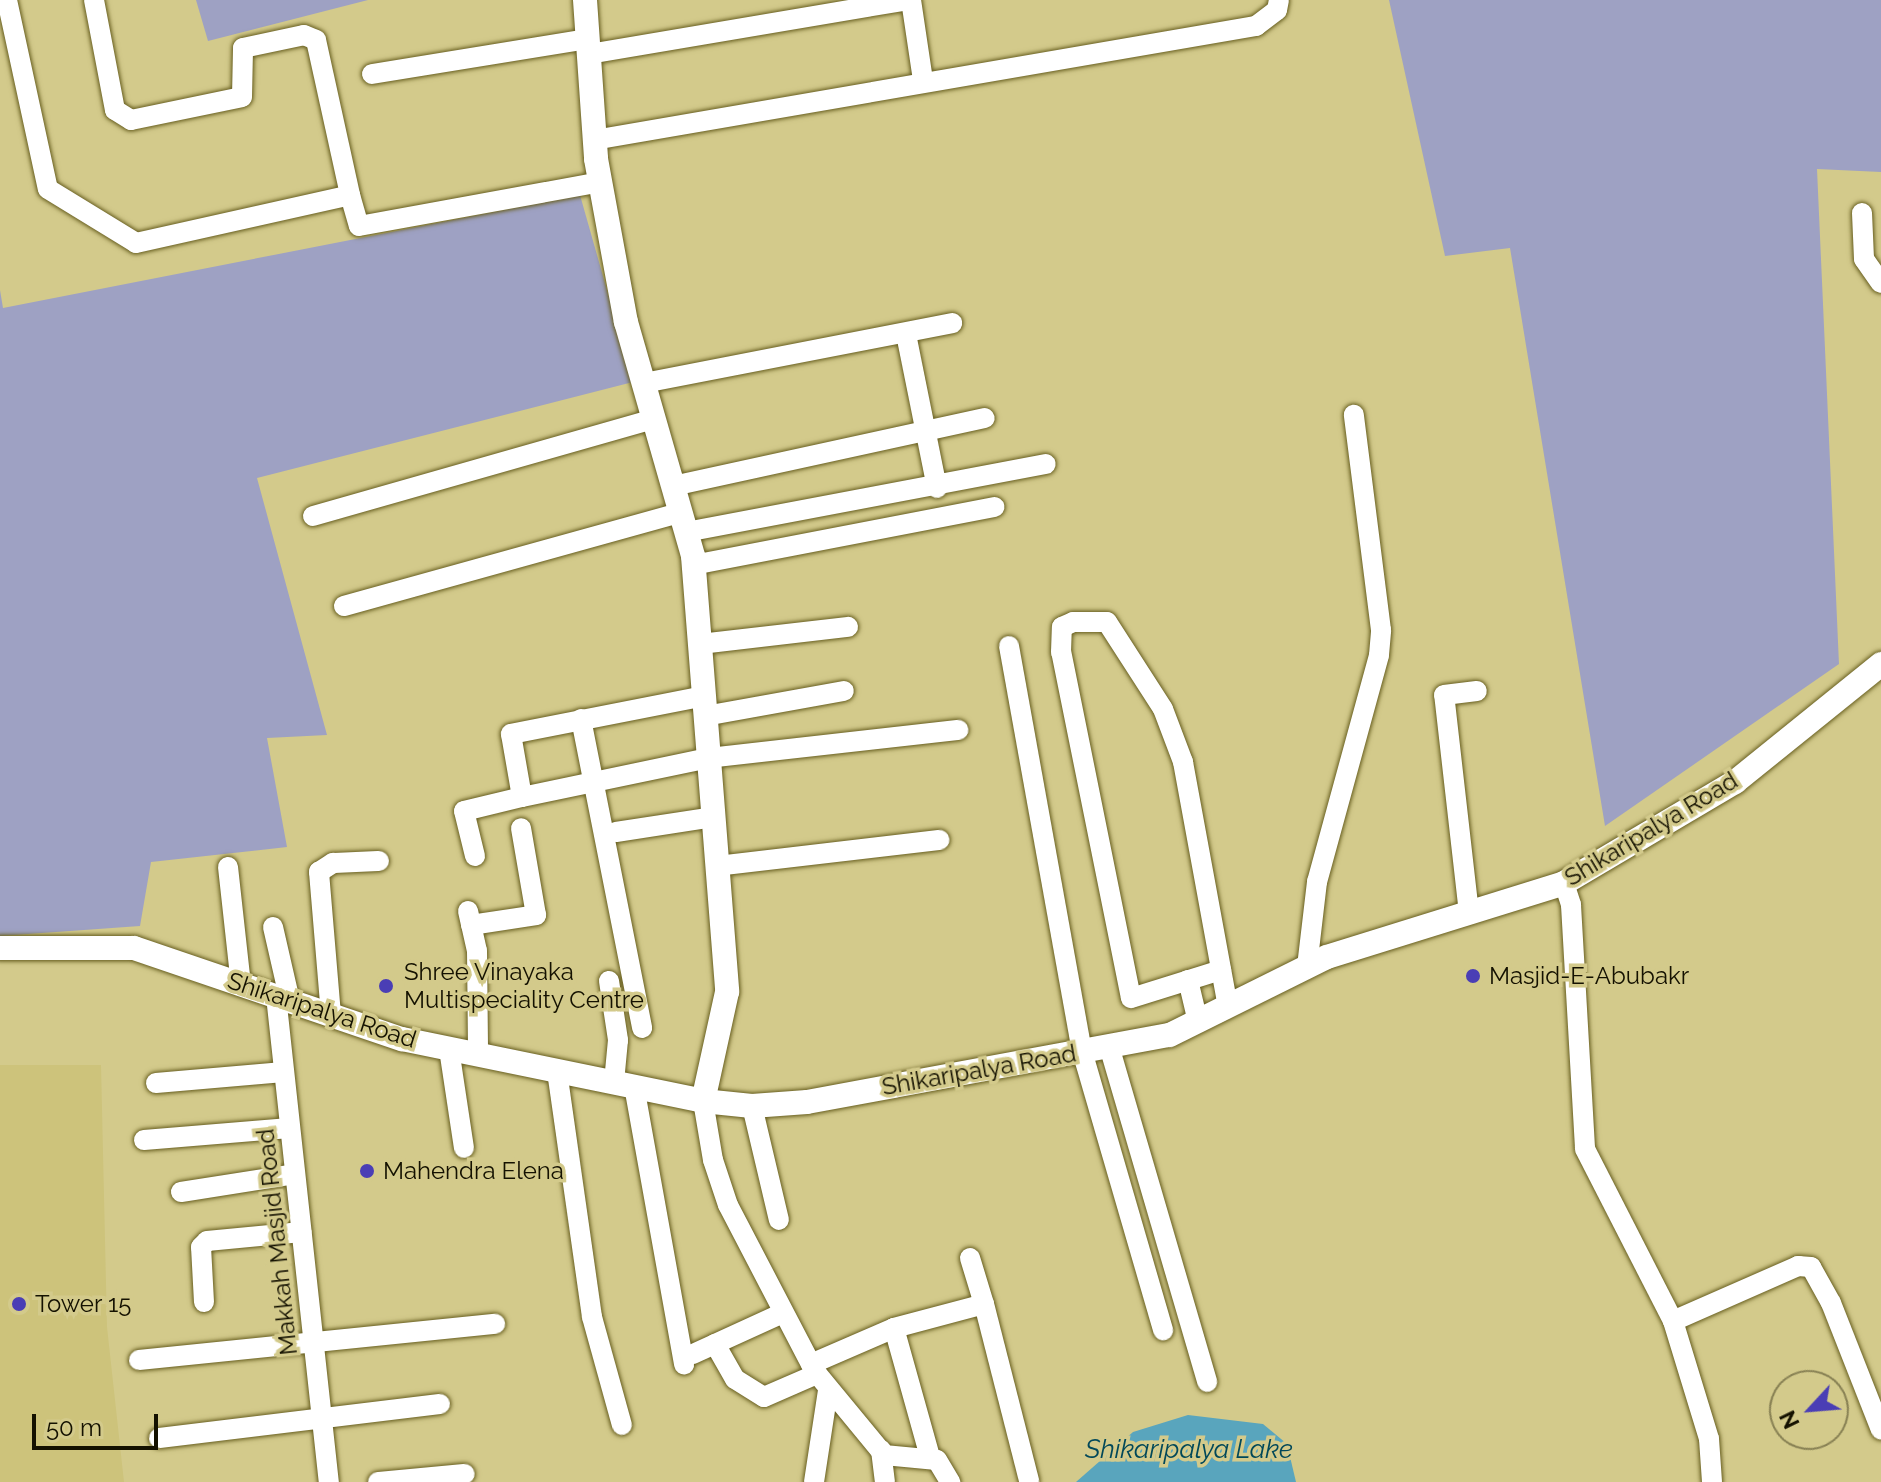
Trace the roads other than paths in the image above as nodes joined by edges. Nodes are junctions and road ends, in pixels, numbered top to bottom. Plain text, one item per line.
1 (7, 0) edge
2 (94, 0) edge
3 (585, 0) edge
4 (910, 0) edge
5 (1279, 0) edge
6 (588, 46) junction
7 (372, 74) dead end
8 (923, 80) junction
9 (594, 140) junction
10 (600, 182) junction
11 (350, 195) junction
12 (1862, 213) dead end
13 (1881, 283) edge
14 (952, 323) dead end
15 (906, 334) junction
16 (644, 383) junction
17 (1354, 415) dead end
18 (985, 418) dead end
19 (654, 419) junction
20 (924, 430) junction
21 (1046, 464) dead end
22 (673, 486) junction
23 (937, 488) junction
24 (994, 507) dead end
25 (313, 516) dead end
26 (683, 522) junction
27 (693, 565) junction
28 (344, 606) dead end
29 (848, 627) dead end
30 (700, 644) junction
31 (1009, 646) dead end
32 (1881, 664) edge
33 (844, 691) dead end
34 (1477, 691) dead end
35 (704, 706) junction
36 (581, 719) junction
37 (958, 730) dead end
38 (708, 758) junction
39 (593, 779) junction
40 (522, 797) junction
41 (713, 817) junction
42 (521, 828) dead end
43 (616, 832) dead end
44 (939, 840) dead end
45 (475, 856) dead end
46 (379, 861) dead end
47 (717, 866) junction
48 (228, 867) dead end
49 (1564, 883) junction
50 (1469, 913) junction
51 (273, 927) dead end
52 (0, 948) edge
53 (1307, 967) junction
54 (1221, 970) junction
55 (1188, 980) junction
56 (609, 981) dead end
57 (241, 985) junction
58 (283, 999) junction
59 (1228, 1006) junction
60 (331, 1015) junction
61 (1198, 1022) junction
62 (642, 1028) dead end
63 (1109, 1046) junction
64 (449, 1049) junction
65 (1082, 1051) junction
66 (478, 1055) junction
67 (557, 1071) junction
68 (284, 1072) junction
69 (156, 1083) dead end
70 (624, 1084) junction
71 (703, 1101) junction
72 (752, 1106) junction
73 (290, 1128) junction
74 (144, 1140) dead end
75 (464, 1148) dead end
76 (295, 1174) junction
77 (181, 1192) dead end
78 (779, 1220) dead end
79 (302, 1232) junction
80 (970, 1258) dead end
81 (204, 1302) dead end
82 (984, 1304) junction
83 (783, 1313) junction
84 (1673, 1321) junction
85 (495, 1324) dead end
86 (894, 1328) junction
87 (1163, 1330) dead end
88 (314, 1341) junction
89 (715, 1344) junction
90 (139, 1360) dead end
91 (819, 1376) junction
92 (1207, 1382) dead end
93 (440, 1404) dead end
94 (323, 1422) junction
95 (622, 1425) dead end
96 (1881, 1430) edge
97 (159, 1438) dead end
98 (881, 1450) junction
99 (930, 1457) junction
100 (465, 1474) dead end
101 (1029, 1481) edge
102 (329, 1482) edge
103 (378, 1482) edge
104 (814, 1482) edge
105 (885, 1482) edge
106 (950, 1482) edge
107 (1712, 1482) edge

1 - 11 street
2 - 11 street
3 - 6 street
4 - 6 street
4 - 8 street
5 - 8 street
6 - 7 street
6 - 9 street
8 - 9 street
9 - 10 street
10 - 11 street
10 - 16 street
12 - 13 street
14 - 15 street
15 - 16 street
15 - 20 street
16 - 19 street
17 - 53 street
18 - 20 street
19 - 22 street
19 - 25 street
20 - 22 street
20 - 23 street
21 - 23 street
22 - 26 street
23 - 26 street
24 - 27 street
26 - 27 street
26 - 28 street
27 - 30 street
29 - 30 street
30 - 35 street
31 - 65 street
32 - 49 street, Shikaripalya Road
33 - 35 street
34 - 50 street
35 - 36 street
35 - 38 street
36 - 39 street
36 - 40 street
37 - 38 street
38 - 39 street
38 - 41 street
39 - 40 street
39 - 62 street
40 - 45 street
41 - 43 street
41 - 47 street
42 - 66 street
44 - 47 street
46 - 60 street
47 - 71 street
48 - 57 street
49 - 50 street, Shikaripalya Road
49 - 84 street
50 - 53 street, Shikaripalya Road
51 - 58 street, Makkah Masjid Road
52 - 57 street, Shikaripalya Road
53 - 59 street, Shikaripalya Road
54 - 55 street
54 - 55 street
54 - 59 street
55 - 61 street
56 - 70 street
57 - 58 street, Shikaripalya Road
58 - 60 street, Shikaripalya Road
58 - 68 street, Makkah Masjid Road
59 - 61 street, Shikaripalya Road
60 - 64 street, Shikaripalya Road
61 - 63 street, Shikaripalya Road
63 - 65 street, Shikaripalya Road
63 - 92 street
64 - 66 street, Shikaripalya Road
64 - 75 street
65 - 72 street, Shikaripalya Road
65 - 87 street
66 - 67 street, Shikaripalya Road
67 - 70 street, Shikaripalya Road
67 - 95 street
68 - 69 street
68 - 73 street, Makkah Masjid Road
70 - 71 street, Shikaripalya Road
70 - 89 street
71 - 72 street, Shikaripalya Road
71 - 83 street
72 - 78 street
73 - 74 street
73 - 76 street, Makkah Masjid Road
76 - 77 street
76 - 79 street, Makkah Masjid Road
79 - 81 street
79 - 88 street, Makkah Masjid Road
80 - 82 street
82 - 86 street
82 - 101 street
83 - 89 street
83 - 91 street
84 - 96 street
84 - 107 street
85 - 88 street
86 - 91 street
86 - 99 street
88 - 90 street
88 - 94 street, Makkah Masjid Road
89 - 91 street
91 - 98 street
91 - 104 street
93 - 94 street
94 - 97 street
94 - 102 street, Makkah Masjid Road
98 - 99 street
98 - 105 street
99 - 106 street
100 - 103 street

